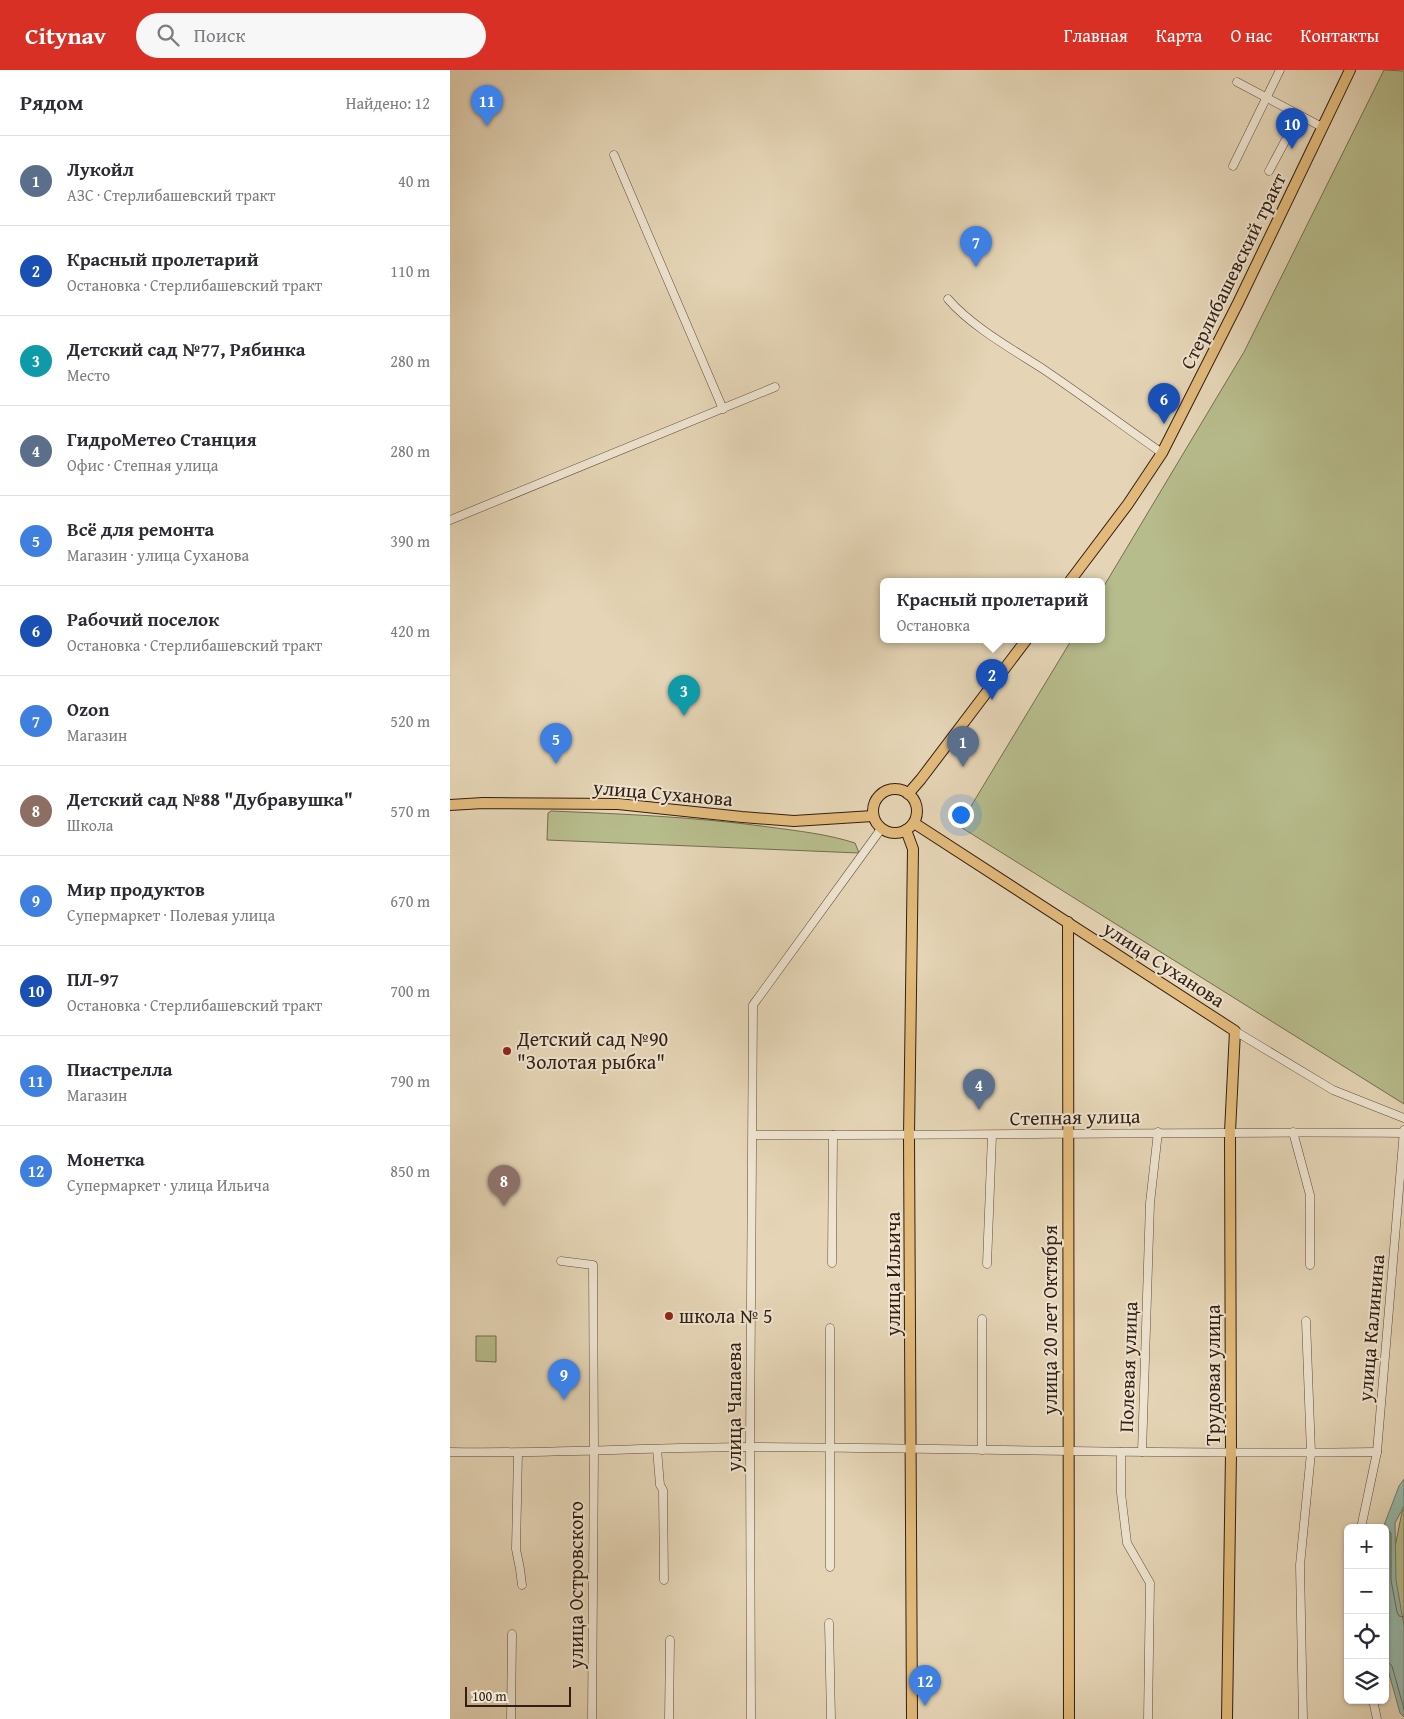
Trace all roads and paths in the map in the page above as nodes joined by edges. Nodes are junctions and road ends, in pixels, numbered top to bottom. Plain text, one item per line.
1 (1280, 70) edge
2 (1350, 70) edge
3 (1237, 82) dead end
4 (1266, 98) junction
5 (1299, 115) junction
6 (1322, 128) junction
7 (614, 155) dead end
8 (1233, 166) dead end
9 (1269, 171) dead end
10 (948, 299) dead end
11 (775, 387) dead end
12 (723, 409) junction
13 (1162, 453) junction
14 (450, 520) edge
15 (1072, 578) edge
16 (1023, 643) edge
17 (908, 794) junction
18 (450, 805) edge
19 (873, 816) junction
20 (910, 826) junction
21 (881, 828) junction
22 (1068, 922) junction
23 (1235, 1031) junction
24 (1404, 1118) edge
25 (1158, 1132) junction
26 (1230, 1132) junction
27 (1293, 1132) junction
28 (1404, 1132) edge
29 (1069, 1134) junction
30 (753, 1135) junction
31 (833, 1135) junction
32 (992, 1135) junction
33 (909, 1136) junction
34 (561, 1261) dead end
35 (832, 1262) dead end
36 (987, 1264) dead end
37 (1310, 1265) dead end
38 (1148, 1282) joint
39 (982, 1319) dead end
40 (1306, 1321) dead end
41 (830, 1328) dead end
42 (750, 1447) junction
43 (830, 1448) junction
44 (657, 1449) junction
45 (912, 1449) junction
46 (594, 1450) junction
47 (982, 1450) junction
48 (1067, 1450) junction
49 (450, 1452) edge
50 (1121, 1452) junction
51 (1142, 1452) junction
52 (1377, 1452) junction
53 (518, 1453) junction
54 (1311, 1453) junction
55 (1231, 1454) junction
56 (1362, 1524) edge
57 (830, 1567) dead end
58 (664, 1580) dead end
59 (522, 1585) dead end
60 (829, 1623) dead end
61 (512, 1634) dead end
62 (670, 1640) dead end
63 (1375, 1704) edge
64 (511, 1719) edge
65 (592, 1719) edge
66 (669, 1719) edge
67 (751, 1719) edge
68 (831, 1719) edge
69 (912, 1719) edge
70 (1069, 1719) edge
71 (1148, 1719) edge
72 (1226, 1719) edge
73 (1303, 1719) edge
74 (1377, 1719) edge

1 - 4 street
2 - 6 main road, Стерлибашевский тракт
3 - 4 street
4 - 5 street
4 - 8 street
5 - 6 street
5 - 9 street
6 - 13 main road, Стерлибашевский тракт
7 - 12 street
10 - 13 street
11 - 12 street
12 - 14 street
13 - 15 main road, Стерлибашевский тракт
16 - 17 main road
17 - 19 main road
17 - 20 main road
18 - 19 main road, улица Суханова
19 - 21 main road
20 - 21 main road
20 - 22 main road, улица Суханова
20 - 33 main road, улица Ильича
21 - 30 street, улица Чапаева
22 - 23 main road, улица Суханова
22 - 29 main road, улица 20 лет Октября
23 - 24 street, улица Суханова
23 - 26 main road, Трудовая улица
25 - 26 street, Степная улица
25 - 29 street, Степная улица
25 - 38 street, Степная улица
26 - 27 street, Степная улица
26 - 55 main road, Трудовая улица
27 - 28 street, Степная улица
27 - 37 street
28 - 52 street, улица Калинина
29 - 32 street, Степная улица
29 - 48 main road, улица 20 лет Октября
30 - 31 street, Степная улица
30 - 42 street, улица Чапаева
31 - 33 street, Степная улица
31 - 35 street
32 - 33 street, Степная улица
32 - 36 street, Степная улица
33 - 45 main road, улица Ильича
34 - 46 street
38 - 51 street, Полевая улица
39 - 47 street
40 - 54 street
41 - 43 street
42 - 43 street, Полевая улица
42 - 44 street, Полевая улица
42 - 67 street, улица Чапаева
43 - 45 street, Полевая улица
43 - 57 street
44 - 46 street, Полевая улица
44 - 58 street
45 - 47 street, Полевая улица
45 - 69 main road, улица Ильича
46 - 53 street, Полевая улица
46 - 65 street, улица Островского
47 - 48 street, Полевая улица
48 - 50 street, Полевая улица
48 - 70 main road, улица 20 лет Октября
49 - 53 street, Полевая улица
50 - 51 street, Полевая улица
50 - 71 street, Полевая улица
51 - 55 street, Полевая улица
52 - 54 street, Полевая улица
52 - 56 street, улица Калинина
53 - 59 street
54 - 55 street, Полевая улица
54 - 73 street
55 - 72 main road, Трудовая улица
60 - 68 street
61 - 64 street
62 - 66 street
63 - 74 street

